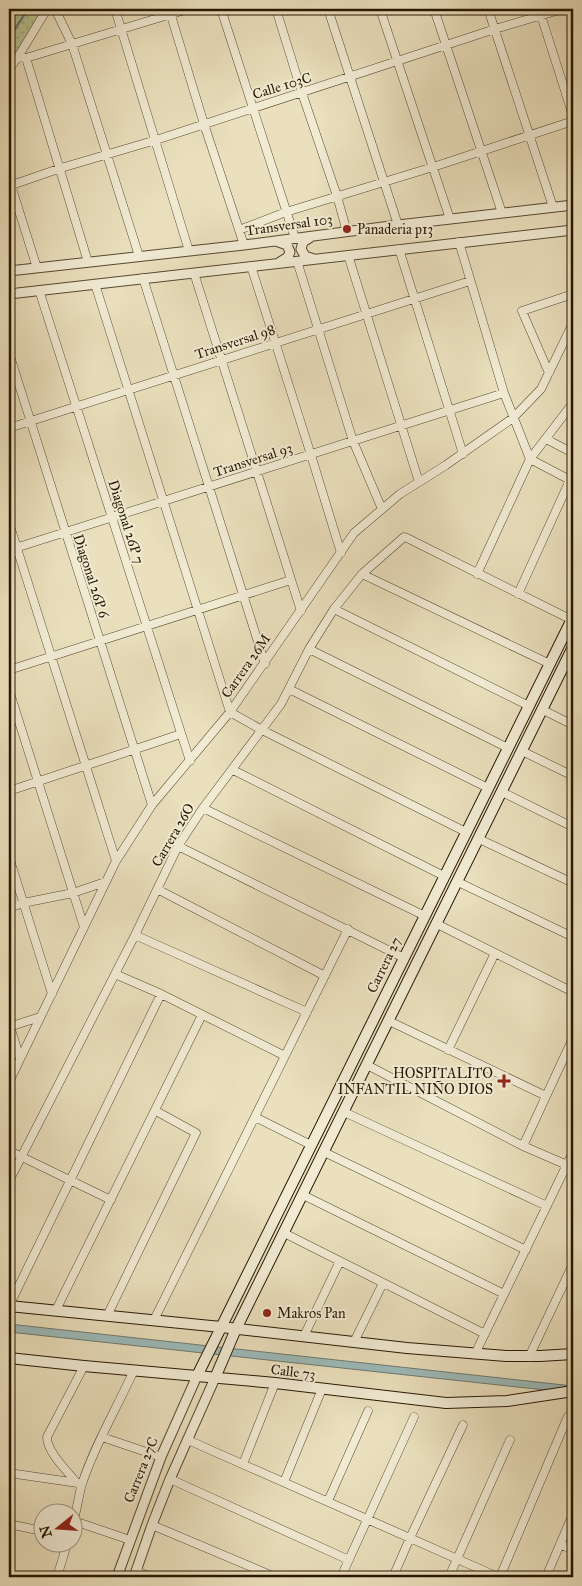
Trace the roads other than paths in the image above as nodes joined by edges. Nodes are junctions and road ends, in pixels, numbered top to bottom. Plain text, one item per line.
1 (47, 9) edge
2 (55, 9) edge
3 (115, 9) edge
4 (188, 9) edge
5 (221, 9) edge
6 (276, 9) edge
7 (328, 9) edge
8 (380, 9) edge
9 (434, 9) edge
10 (488, 9) edge
11 (563, 9) edge
12 (170, 11) edge
13 (540, 12) edge
14 (122, 29) junction
15 (495, 29) junction
16 (72, 44) junction
17 (446, 46) junction
18 (22, 58) junction
19 (398, 62) junction
20 (9, 69) edge
21 (350, 78) junction
22 (302, 93) junction
23 (253, 108) junction
24 (573, 116) edge
25 (573, 121) edge
26 (204, 124) junction
27 (530, 136) junction
28 (156, 140) junction
29 (481, 151) junction
30 (108, 155) junction
31 (433, 167) junction
32 (61, 168) junction
33 (384, 181) junction
34 (10, 184) edge
35 (337, 196) junction
36 (573, 205) edge
37 (553, 207) junction
38 (286, 212) junction
39 (502, 213) junction
40 (450, 219) junction
41 (398, 225) junction
42 (239, 230) junction
43 (573, 230) edge
44 (347, 232) junction
45 (311, 236) junction
46 (295, 238) junction
47 (274, 241) junction
48 (459, 242) junction
49 (244, 245) junction
50 (399, 249) junction
51 (189, 251) junction
52 (348, 255) junction
53 (140, 256) junction
54 (314, 259) junction
55 (297, 261) junction
56 (88, 262) junction
57 (278, 263) junction
58 (251, 266) junction
59 (37, 268) junction
60 (9, 271) edge
61 (194, 272) junction
62 (143, 278) junction
63 (470, 281) junction
64 (95, 284) junction
65 (40, 290) junction
66 (9, 294) edge
67 (573, 294) edge
68 (414, 298) junction
69 (366, 314) junction
70 (573, 323) edge
71 (318, 329) junction
72 (275, 343) junction
73 (9, 353) edge
74 (221, 360) junction
75 (549, 372) junction
76 (173, 376) junction
77 (127, 390) junction
78 (504, 393) junction
79 (573, 403) edge
80 (76, 406) junction
81 (449, 411) junction
82 (514, 420) junction
83 (29, 422) junction
84 (401, 426) junction
85 (9, 428) edge
86 (546, 439) junction
87 (353, 441) junction
88 (573, 453) edge
89 (312, 454) junction
90 (463, 454) junction
91 (530, 458) junction
92 (257, 472) junction
93 (571, 481) edge
94 (419, 482) junction
95 (208, 487) junction
96 (163, 502) junction
97 (382, 508) junction
98 (112, 518) junction
99 (9, 523) edge
100 (64, 533) junction
101 (13, 549) edge
102 (341, 553) junction
103 (362, 574) junction
104 (477, 574) junction
105 (291, 580) junction
106 (518, 594) junction
107 (242, 595) junction
108 (334, 609) junction
109 (198, 610) junction
110 (301, 611) junction
111 (572, 618) edge
112 (146, 626) junction
113 (99, 641) junction
114 (573, 647) edge
115 (309, 649) junction
116 (51, 656) junction
117 (264, 664) junction
118 (550, 664) junction
119 (9, 670) edge
120 (289, 689) junction
121 (9, 690) edge
122 (529, 706) junction
123 (543, 710) junction
124 (230, 712) junction
125 (573, 725) edge
126 (262, 730) junction
127 (181, 734) junction
128 (508, 748) junction
129 (134, 750) junction
130 (522, 752) junction
131 (190, 761) junction
132 (85, 766) junction
133 (233, 770) junction
134 (573, 776) edge
135 (38, 781) junction
136 (488, 788) junction
137 (9, 791) edge
138 (502, 792) junction
139 (152, 805) junction
140 (203, 808) junction
141 (573, 827) edge
142 (466, 832) junction
143 (479, 839) junction
144 (178, 846) junction
145 (9, 857) edge
146 (116, 862) junction
147 (444, 876) junction
148 (105, 882) junction
149 (458, 882) junction
150 (573, 883) edge
151 (157, 889) junction
152 (73, 893) junction
153 (24, 904) junction
154 (9, 908) edge
155 (425, 916) junction
156 (437, 924) junction
157 (84, 927) junction
158 (348, 929) junction
159 (136, 935) junction
160 (573, 937) edge
161 (495, 953) junction
162 (404, 958) junction
163 (115, 974) junction
164 (325, 976) junction
165 (573, 992) edge
166 (52, 994) junction
167 (161, 994) junction
168 (307, 1012) junction
169 (202, 1015) junction
170 (40, 1017) junction
171 (388, 1022) junction
172 (9, 1026) edge
173 (573, 1038) edge
174 (448, 1050) junction
175 (285, 1056) junction
176 (20, 1059) junction
177 (367, 1065) junction
178 (9, 1082) edge
179 (546, 1096) junction
180 (156, 1111) junction
181 (344, 1112) junction
182 (255, 1117) junction
183 (311, 1145) junction
184 (523, 1146) junction
185 (324, 1152) junction
186 (573, 1152) edge
187 (9, 1153) edge
188 (20, 1156) junction
189 (567, 1165) junction
190 (70, 1180) junction
191 (9, 1181) edge
192 (303, 1195) junction
193 (111, 1200) junction
194 (547, 1206) junction
195 (284, 1233) junction
196 (526, 1250) junction
197 (340, 1261) junction
198 (573, 1264) edge
199 (383, 1283) junction
200 (504, 1294) junction
201 (9, 1306) edge
202 (56, 1310) junction
203 (107, 1316) junction
204 (154, 1320) junction
205 (221, 1327) junction
206 (236, 1329) junction
207 (485, 1334) junction
208 (304, 1336) junction
209 (354, 1342) junction
210 (475, 1354) junction
211 (573, 1354) edge
212 (528, 1357) junction
213 (9, 1358) edge
214 (84, 1366) junction
215 (134, 1370) junction
216 (197, 1376) junction
217 (215, 1378) junction
218 (275, 1383) junction
219 (322, 1389) junction
220 (573, 1391) edge
221 (368, 1411) dead end
222 (570, 1417) edge
223 (414, 1418) dead end
224 (463, 1425) dead end
225 (102, 1437) junction
226 (188, 1440) junction
227 (510, 1440) dead end
228 (161, 1457) junction
229 (243, 1464) junction
230 (9, 1473) edge
231 (170, 1479) junction
232 (284, 1482) junction
233 (80, 1484) junction
234 (328, 1501) junction
235 (76, 1504) edge
236 (573, 1514) edge
237 (369, 1519) junction
238 (9, 1524) edge
239 (152, 1525) junction
240 (82, 1526) edge
241 (32, 1529) edge
242 (410, 1538) junction
243 (130, 1540) junction
244 (560, 1544) junction
245 (573, 1550) edge
246 (64, 1554) edge
247 (349, 1560) junction
248 (457, 1560) junction
249 (135, 1574) edge
250 (56, 1577) edge
251 (117, 1577) edge
252 (152, 1577) edge
253 (276, 1577) edge
254 (342, 1577) edge
255 (393, 1577) edge
256 (449, 1577) edge
257 (499, 1577) edge
258 (546, 1577) edge

1 - 18 street
2 - 16 street
3 - 14 street
4 - 12 street
5 - 23 street
6 - 22 street
7 - 21 street
8 - 19 street
9 - 17 street
10 - 15 street
11 - 13 street, Calle 103C
12 - 14 street
12 - 26 street
13 - 15 street, Calle 103C
13 - 24 street
14 - 16 street
14 - 28 street
15 - 17 street, Calle 103C
15 - 27 street
16 - 18 street
16 - 30 street
17 - 19 street, Calle 103C
17 - 29 street
18 - 20 street
18 - 32 street
19 - 21 street, Calle 103C
19 - 31 street
21 - 22 street, Calle 103C
21 - 33 street
22 - 23 street, Calle 103C
22 - 35 street
23 - 26 street, Calle 103C
23 - 38 street
25 - 27 street
26 - 28 street, Calle 103C
26 - 42 street
27 - 29 street
27 - 37 street
28 - 30 street, Calle 103C
28 - 51 street
29 - 31 street
29 - 39 street
30 - 32 street, Calle 103C
30 - 53 street
31 - 33 street
31 - 40 street
32 - 34 street, Calle 103C
32 - 56 street
33 - 35 street
33 - 41 street
34 - 59 street
35 - 38 street
35 - 44 street
36 - 37 street, Transversal 103
37 - 39 street, Transversal 103
38 - 42 street
38 - 46 street
39 - 40 street, Transversal 103
40 - 41 street, Transversal 103
41 - 44 street, Transversal 103
42 - 49 street
43 - 48 street
44 - 45 street, Transversal 103
45 - 46 street, Transversal 103
45 - 54 street
46 - 47 street, Transversal 103
47 - 49 street, Transversal 103
47 - 57 street
48 - 50 street
48 - 63 street
49 - 51 street, Transversal 103
50 - 52 street
50 - 68 street
51 - 53 street, Transversal 103
52 - 54 street
52 - 69 street
53 - 56 street, Transversal 103
54 - 55 street
55 - 57 street
55 - 71 street
56 - 59 street, Transversal 103
57 - 58 street
58 - 61 street
58 - 72 street
59 - 60 street, Transversal 103
61 - 62 street
61 - 74 street
62 - 64 street
62 - 76 street
63 - 68 street, Transversal 98
63 - 78 street
64 - 65 street
64 - 77 street
65 - 66 street
65 - 80 street, Diagonal 26P 7
67 - 75 street
68 - 69 street, Transversal 98
68 - 81 street
69 - 71 street, Transversal 98
69 - 84 street
70 - 75 street, Carrera 26M
71 - 72 street, Transversal 98
71 - 87 street
72 - 74 street, Transversal 98
72 - 89 street
73 - 83 street, Diagonal 26P 6
74 - 76 street, Transversal 98
74 - 92 street
75 - 82 street, Carrera 26M
76 - 77 street, Transversal 98
76 - 95 street
77 - 80 street, Transversal 98
77 - 96 street
78 - 81 street, Transversal 93
78 - 82 street
79 - 86 street
80 - 83 street, Transversal 98
80 - 98 street, Diagonal 26P 7
81 - 84 street, Transversal 93
81 - 90 street
82 - 90 street, Carrera 26M
82 - 91 street
83 - 85 street, Transversal 98
83 - 100 street, Diagonal 26P 6
84 - 87 street, Transversal 93
84 - 94 street
86 - 88 street
86 - 91 street
87 - 89 street, Transversal 93
87 - 97 street
89 - 92 street, Transversal 93
89 - 102 street
90 - 94 street, Carrera 26M
91 - 93 street
91 - 104 street
92 - 95 street, Transversal 93
92 - 105 street
93 - 106 street
94 - 97 street, Carrera 26M
95 - 96 street, Transversal 93
95 - 107 street
96 - 98 street, Transversal 93
96 - 109 street
97 - 102 street, Carrera 26M
98 - 100 street, Transversal 93
98 - 112 street, Diagonal 26P 7
99 - 101 street
100 - 101 street, Transversal 93
100 - 113 street, Diagonal 26P 6
101 - 116 street
102 - 110 street, Carrera 26M
103 - 104 street, Carrera 26O
103 - 108 street, Carrera 26O
103 - 118 street
104 - 106 street
105 - 107 street
105 - 110 street
106 - 111 street
107 - 109 street
107 - 117 street
108 - 115 street, Carrera 26O
108 - 122 street
109 - 112 street
109 - 124 street
110 - 117 street, Carrera 26M
111 - 118 main road, Carrera 27
112 - 113 street
112 - 127 street, Diagonal 26P 7
113 - 116 street
113 - 129 street, Diagonal 26P 6
114 - 123 main road, Carrera 27
115 - 120 street, Carrera 26O
115 - 128 street
116 - 119 street
116 - 132 street
117 - 124 street, Carrera 26M
118 - 122 main road, Carrera 27
120 - 126 street, Carrera 26O
120 - 136 street
121 - 135 street
122 - 128 main road, Carrera 27
123 - 125 street
123 - 130 main road, Carrera 27
124 - 126 street
124 - 131 street, Carrera 26M
126 - 133 street, Carrera 26O
126 - 142 street
127 - 129 street
127 - 131 street, Diagonal 26P 7
128 - 136 main road, Carrera 27
129 - 132 street
129 - 139 street, Diagonal 26P 6
130 - 134 street
130 - 138 main road, Carrera 27
131 - 139 street, Carrera 26M
132 - 135 street
132 - 146 street
133 - 140 street, Carrera 26O
133 - 147 street
135 - 137 street
135 - 152 street
136 - 142 main road, Carrera 27
138 - 141 street
138 - 143 main road, Carrera 27
139 - 146 street, Carrera 26M
140 - 144 street, Carrera 26O
140 - 155 street
142 - 147 main road, Carrera 27
143 - 149 main road, Carrera 27
143 - 150 street
144 - 151 street, Carrera 26O
144 - 158 street
145 - 153 street
146 - 148 street, Carrera 26M
147 - 155 main road, Carrera 27
148 - 152 street
148 - 157 street, Carrera 26M
149 - 156 main road, Carrera 27
149 - 160 street
151 - 159 street, Carrera 26O
151 - 164 street
152 - 153 street
152 - 157 street
153 - 154 street
153 - 166 street
155 - 162 main road, Carrera 27
156 - 161 street
156 - 171 main road, Carrera 27
157 - 166 street, Carrera 26M
158 - 162 street
158 - 164 street
159 - 163 street, Carrera 26O
159 - 168 street
161 - 165 street
161 - 174 street
162 - 183 main road, Carrera 27
163 - 167 street
163 - 188 street, Carrera 26O
164 - 168 street
166 - 170 street, Carrera 26M
167 - 169 street
167 - 190 street
168 - 175 street
169 - 175 street
169 - 180 street
170 - 172 street
170 - 176 street, Carrera 26M
171 - 174 street
171 - 177 main road, Carrera 27
172 - 176 street
173 - 179 street
174 - 179 street
175 - 182 street
176 - 178 street, Carrera 26M
177 - 181 main road, Carrera 27
177 - 184 street
179 - 184 street
180 - 193 street
180 - 203 street
181 - 185 main road, Carrera 27
181 - 194 street
182 - 183 street
182 - 204 street
183 - 205 main road, Carrera 27
184 - 189 street
185 - 192 main road, Carrera 27
185 - 196 street
186 - 189 street
187 - 188 street
188 - 190 street
188 - 191 street, Carrera 26O
189 - 194 street
190 - 193 street
190 - 201 street
192 - 195 main road, Carrera 27
192 - 200 street
193 - 202 street
194 - 196 street
195 - 197 street
195 - 206 main road, Carrera 27
196 - 200 street
197 - 199 street
197 - 208 street
198 - 212 street
199 - 207 street
199 - 209 street
200 - 207 street
201 - 202 main road
202 - 203 main road
203 - 204 main road
204 - 205 main road
205 - 206 main road
205 - 216 main road
206 - 208 main road
206 - 217 main road
207 - 210 street
208 - 209 main road
209 - 210 main road
210 - 212 main road
211 - 212 main road
213 - 214 main road, Calle 73
214 - 215 main road, Calle 73
214 - 233 street
215 - 216 main road, Calle 73
215 - 225 street
216 - 217 main road, Calle 73
216 - 228 street, Carrera 27C
217 - 218 main road, Calle 73
217 - 226 street
218 - 219 main road, Calle 73
218 - 229 street
219 - 220 main road, Calle 73
219 - 232 street
221 - 234 street
222 - 257 street
223 - 237 street
224 - 242 street
225 - 228 street
225 - 233 street
226 - 229 street
226 - 231 street
227 - 248 street
228 - 243 street, Carrera 27C
229 - 232 street
230 - 233 street
231 - 239 street
231 - 247 street
232 - 234 street
233 - 235 street
234 - 237 street
236 - 244 street
237 - 242 street
237 - 247 street
238 - 241 street
239 - 249 street
239 - 253 street
240 - 243 street
242 - 248 street
242 - 255 street
243 - 251 street, Carrera 27C
244 - 245 street
244 - 258 street
246 - 250 street
247 - 254 street
248 - 256 street
248 - 257 street
249 - 252 street

